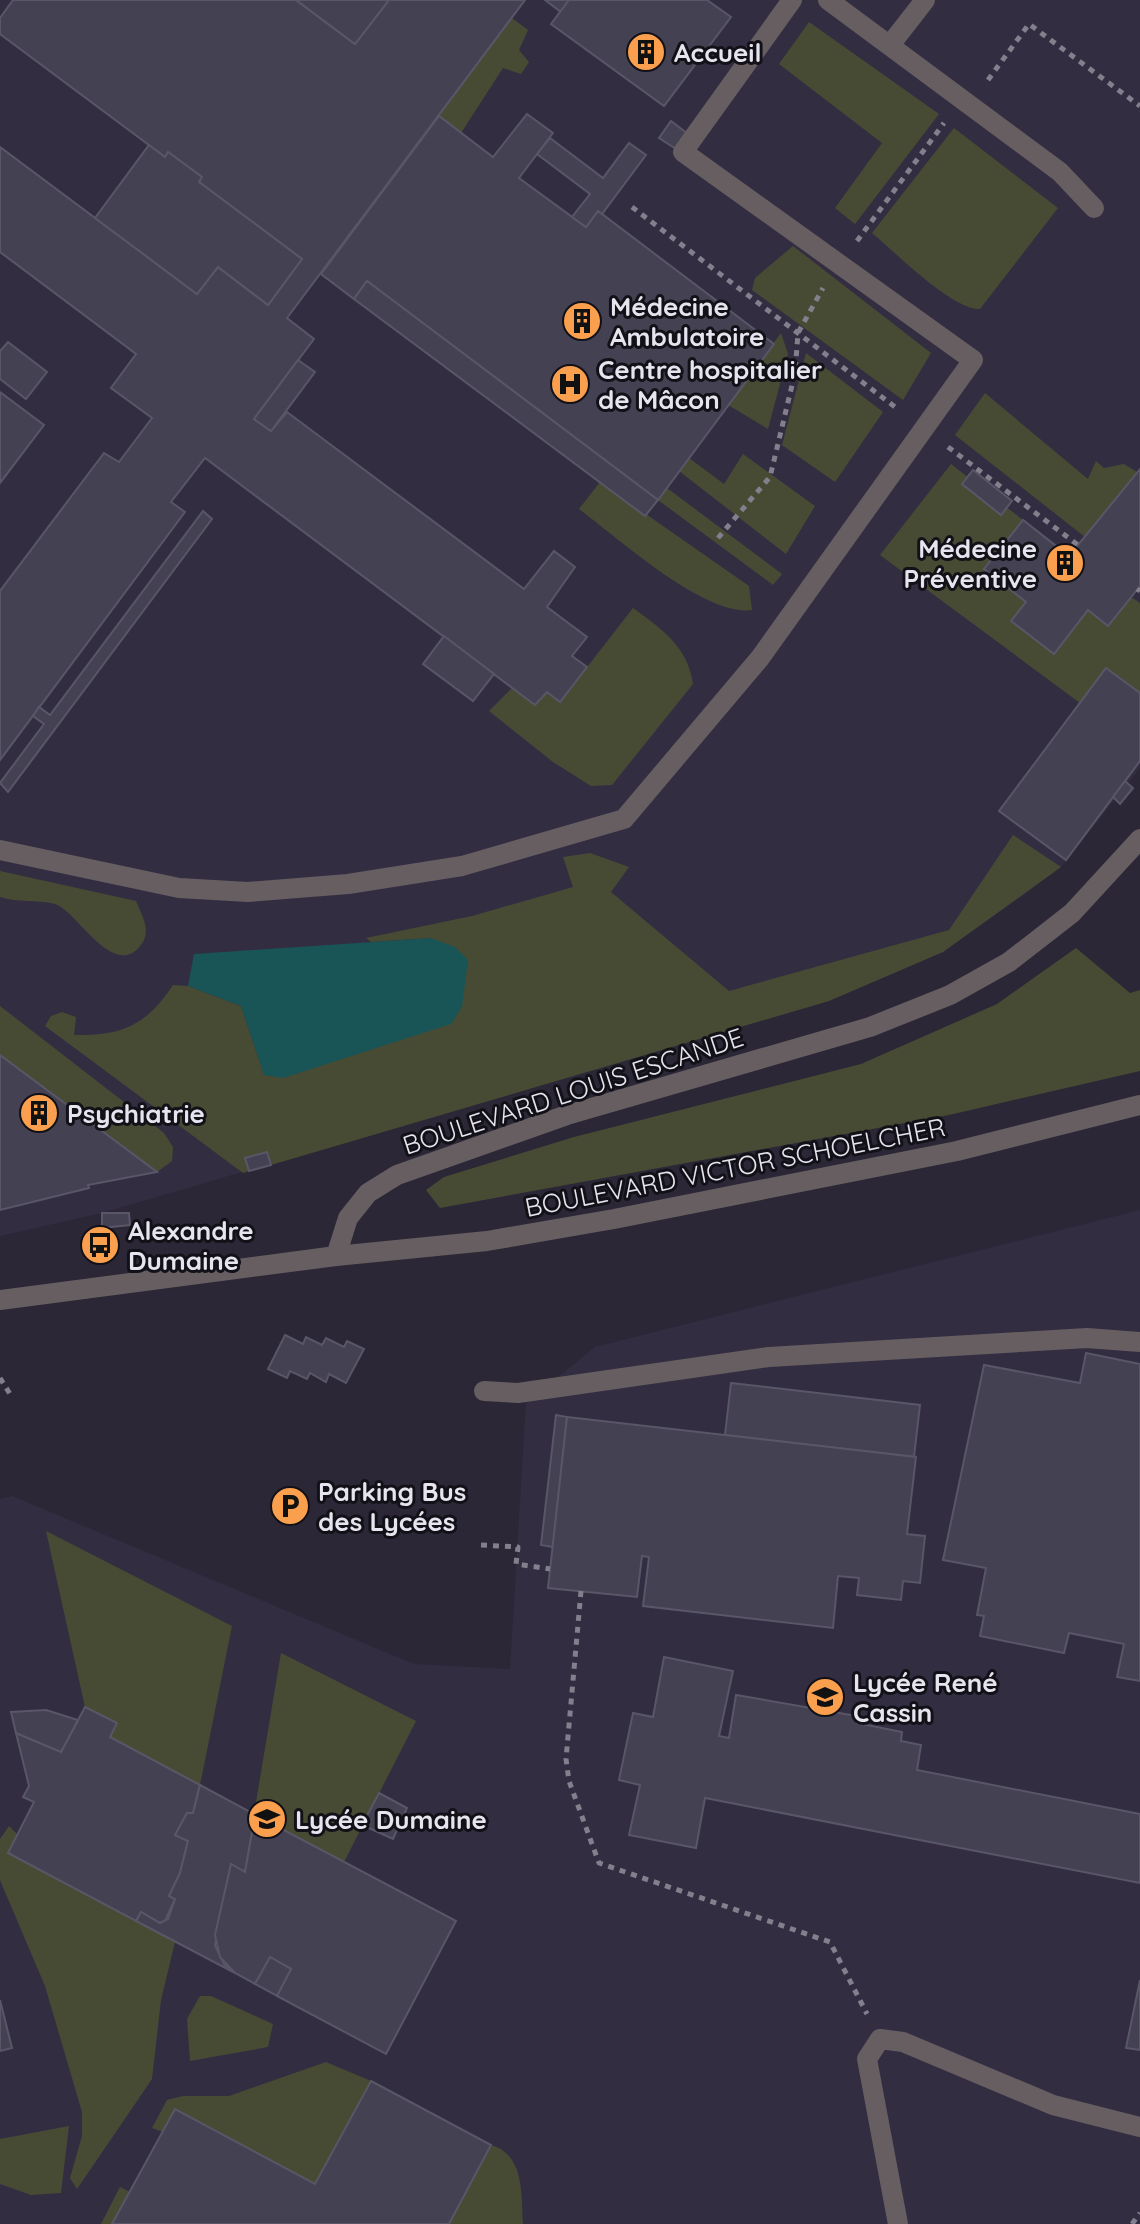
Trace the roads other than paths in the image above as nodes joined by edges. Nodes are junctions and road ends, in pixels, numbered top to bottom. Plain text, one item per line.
1 (792, 0) edge
2 (828, 0) edge
3 (925, 0) edge
4 (890, 45) junction
5 (1094, 208) dead end
6 (1140, 839) edge
7 (0, 850) edge
8 (1140, 1105) edge
9 (336, 1256) junction
10 (0, 1300) edge
11 (1140, 1342) edge
12 (484, 1391) dead end
13 (1140, 2127) edge
14 (898, 2224) edge

1 - 7 street
2 - 4 street
3 - 4 street
4 - 5 street
6 - 9 street, BOULEVARD LOUIS ESCANDE
8 - 9 street, BOULEVARD VICTOR SCHOELCHER
9 - 10 street
11 - 12 street
13 - 14 street

